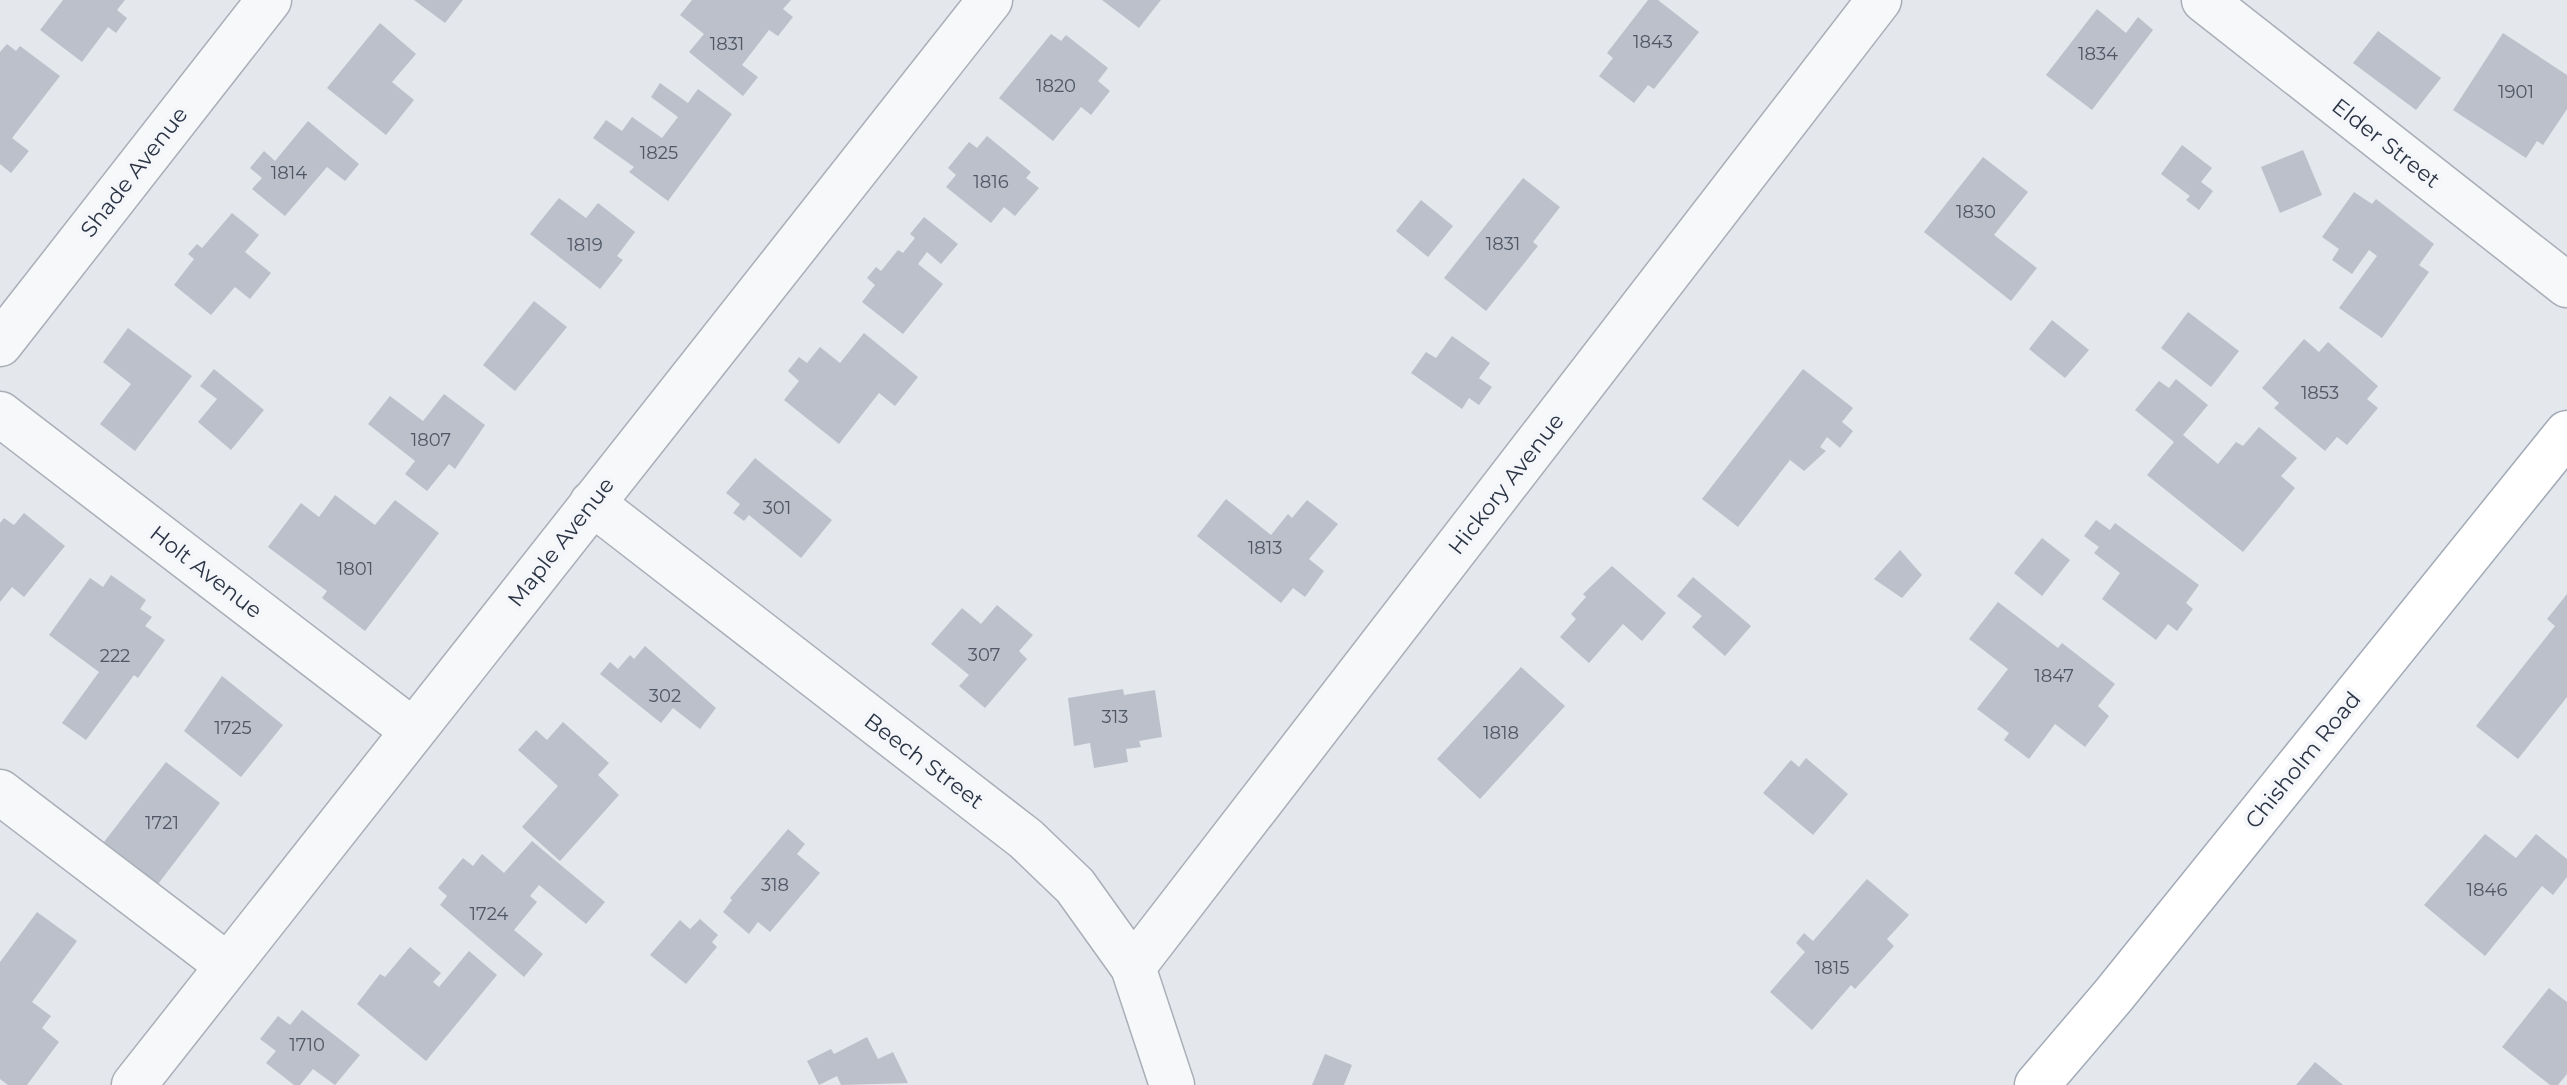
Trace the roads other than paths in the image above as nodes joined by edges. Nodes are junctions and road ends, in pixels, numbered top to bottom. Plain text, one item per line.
1 (269, 0) edge
2 (990, 0) edge
3 (1879, 0) edge
4 (2204, 0) edge
5 (2567, 285) edge
6 (0, 344) edge
7 (0, 414) edge
8 (2567, 433) edge
9 (592, 503) junction
10 (412, 730) junction
11 (0, 792) edge
12 (227, 965) junction
13 (1133, 967) junction
14 (134, 1085) edge
15 (1172, 1085) edge
16 (2037, 1085) edge

1 - 6 street, Shade Avenue
2 - 9 street, Maple Avenue
3 - 13 street, Hickory Avenue
4 - 5 street, Elder Street
7 - 10 street, Holt Avenue
8 - 16 main road, Chisholm Road
9 - 10 street, Maple Avenue
9 - 13 street, Beech Street
10 - 12 street, Maple Avenue
11 - 12 street
12 - 14 street, Maple Avenue
13 - 15 street, Beech Street

